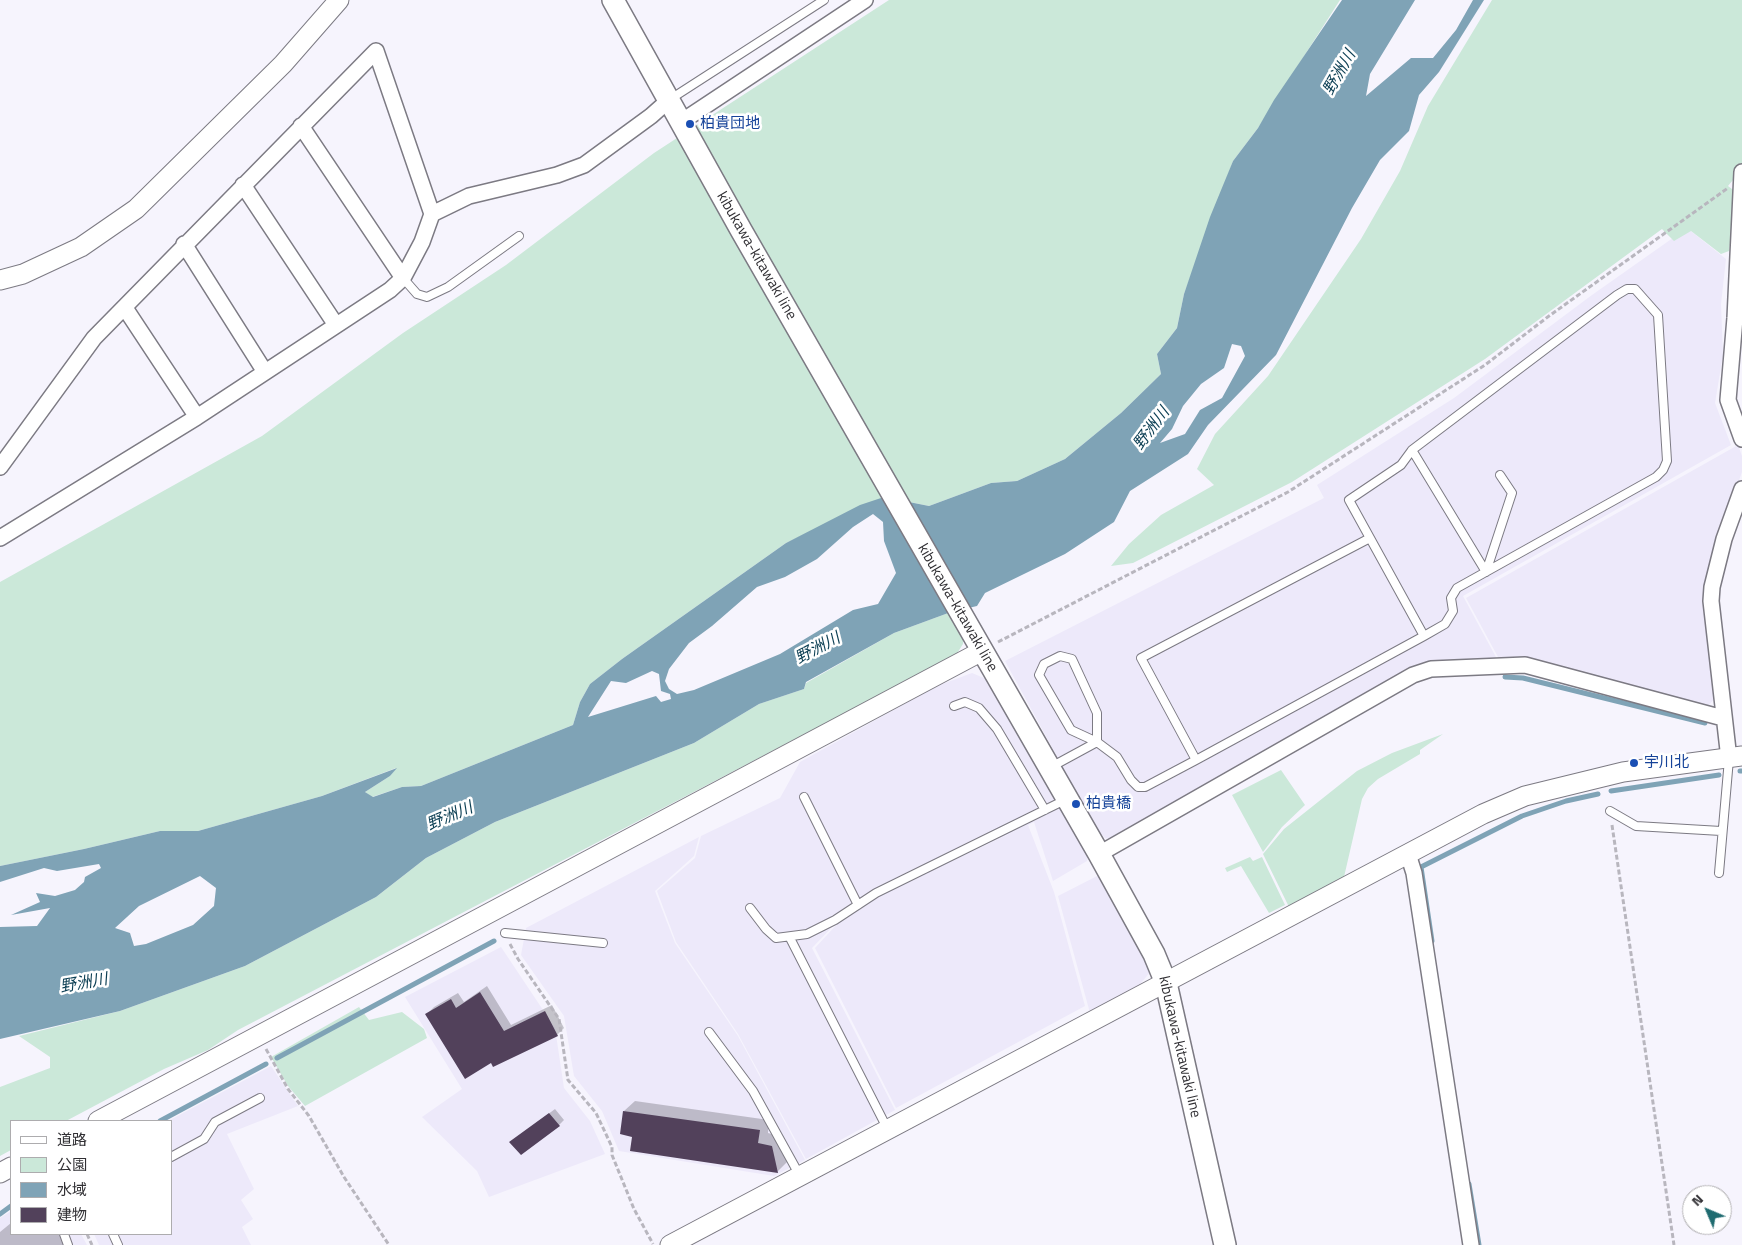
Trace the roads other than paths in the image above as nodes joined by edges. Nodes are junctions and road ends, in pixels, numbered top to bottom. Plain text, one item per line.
1 (339, 0) edge
2 (613, 0) edge
3 (824, 0) edge
4 (865, 0) edge
5 (669, 100) junction
6 (681, 122) junction
7 (301, 126) junction
8 (1742, 172) edge
9 (243, 185) junction
10 (432, 214) junction
11 (519, 236) dead end
12 (184, 244) junction
13 (403, 278) junction
14 (0, 280) edge
15 (125, 308) junction
16 (336, 325) junction
17 (265, 372) junction
18 (197, 417) junction
19 (1742, 439) edge
20 (1412, 450) junction
21 (0, 467) edge
22 (1500, 475) dead end
23 (1742, 489) edge
24 (0, 538) edge
25 (1370, 538) junction
26 (1486, 572) junction
27 (1424, 636) junction
28 (977, 642) junction
29 (954, 706) dead end
30 (1723, 718) junction
31 (1097, 742) junction
32 (1735, 757) edge
33 (1196, 760) junction
34 (1049, 768) junction
35 (804, 797) dead end
36 (1067, 799) junction
37 (1045, 810) junction
38 (1610, 811) road end
39 (1721, 832) junction
40 (1099, 854) junction
41 (1408, 854) junction
42 (1719, 873) dead end
43 (858, 905) junction
44 (750, 908) dead end
45 (505, 934) road end
46 (790, 938) junction
47 (603, 943) dead end
48 (1166, 983) junction
49 (709, 1032) dead end
50 (260, 1098) dead end
51 (100, 1120) edge
52 (888, 1130) junction
53 (172, 1156) edge
54 (800, 1176) junction
55 (670, 1245) edge
56 (1225, 1245) edge
57 (1471, 1245) edge

1 - 14 street
2 - 5 main road, kibukawa-kitawaki line
3 - 5 lane
4 - 6 street
5 - 6 main road, kibukawa-kitawaki line
5 - 10 street
6 - 28 main road, kibukawa-kitawaki line
7 - 9 street
7 - 10 street
7 - 13 street
8 - 19 street
9 - 12 street
9 - 16 street
10 - 13 street
11 - 13 lane
12 - 15 street
12 - 17 street
13 - 16 street
15 - 18 street
15 - 21 street
16 - 17 street
17 - 18 street
18 - 24 street
20 - 25 lane
20 - 26 lane
20 - 26 lane
22 - 26 lane
23 - 30 street
25 - 27 lane
25 - 33 lane
26 - 27 lane
27 - 33 lane
28 - 34 main road, kibukawa-kitawaki line
28 - 51 street
29 - 37 lane
30 - 32 street
30 - 40 street
31 - 31 lane
31 - 33 lane
31 - 34 lane
32 - 39 lane
32 - 41 street
34 - 36 main road, kibukawa-kitawaki line
35 - 43 lane
36 - 37 lane
36 - 40 main road, kibukawa-kitawaki line
37 - 43 lane
38 - 39 lane
39 - 42 lane
40 - 48 main road, kibukawa-kitawaki line
41 - 48 street
41 - 57 street
43 - 46 lane
44 - 46 lane
45 - 47 lane
46 - 52 lane
48 - 52 street
48 - 56 main road, kibukawa-kitawaki line
49 - 54 lane
50 - 53 lane
52 - 54 street
54 - 55 street

